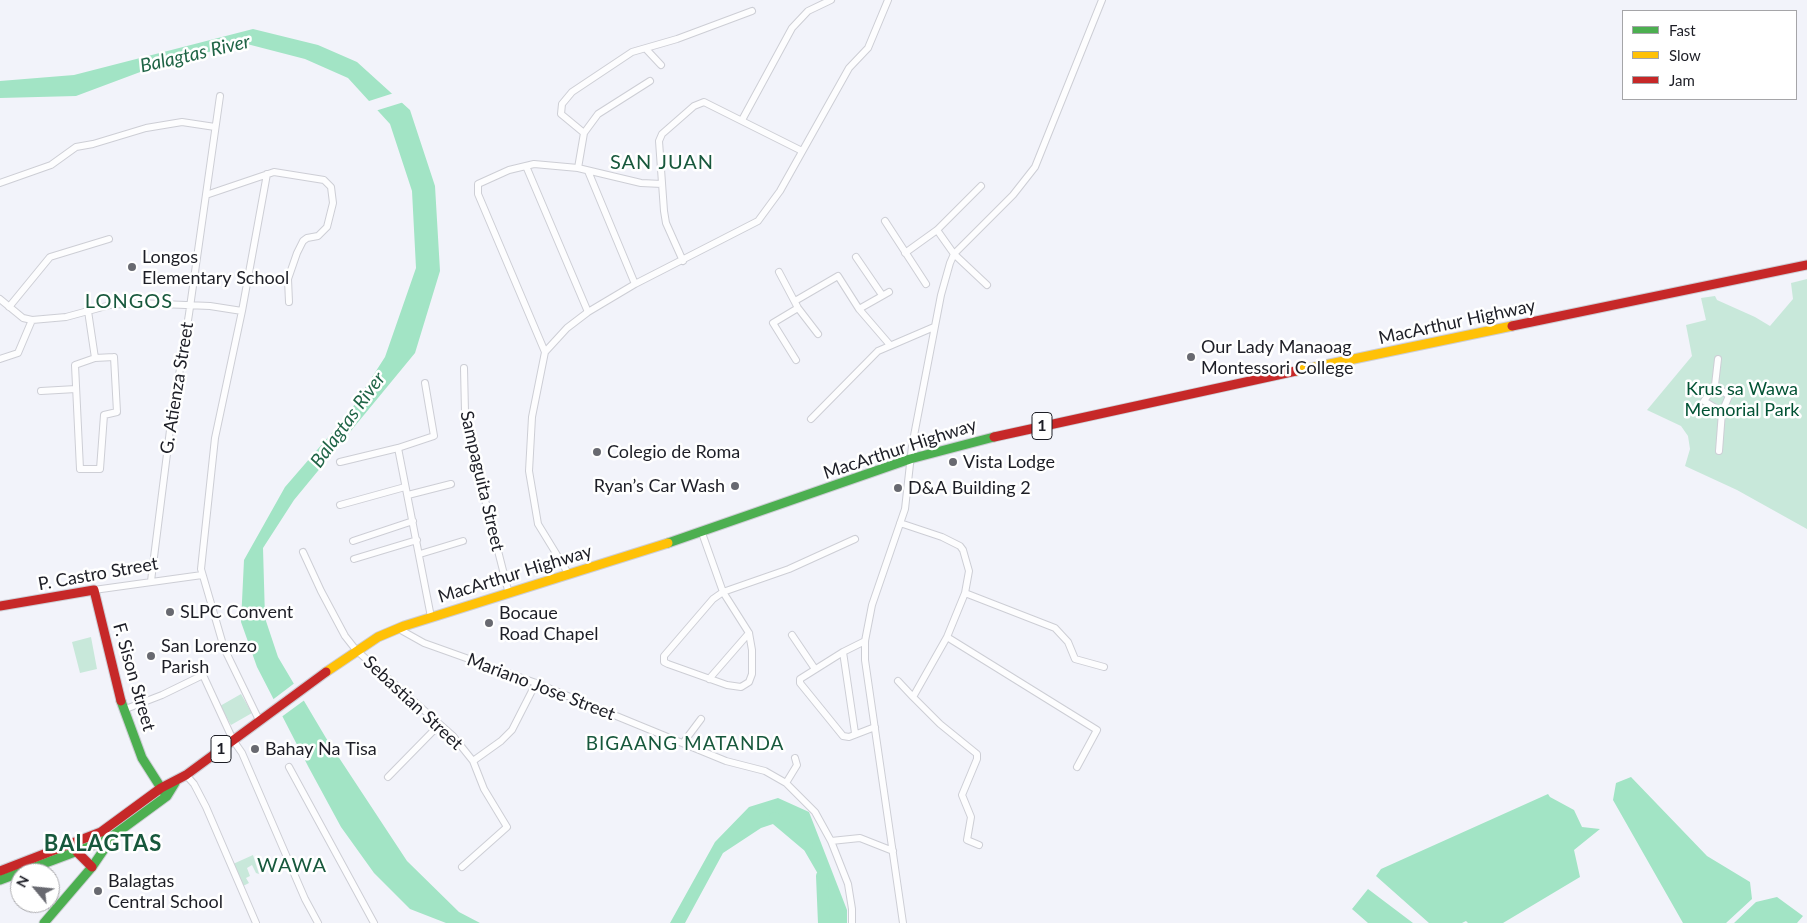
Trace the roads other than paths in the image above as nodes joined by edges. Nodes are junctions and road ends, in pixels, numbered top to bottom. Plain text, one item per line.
1 (831, 0) edge
2 (888, 0) edge
3 (1102, 0) edge
4 (752, 11) dead end
5 (646, 49) junction
6 (661, 65) dead end
7 (650, 81) dead end
8 (220, 96) dead end
9 (742, 120) junction
10 (215, 127) junction
11 (584, 133) junction
12 (802, 151) junction
13 (526, 166) junction
14 (578, 168) junction
15 (588, 171) junction
16 (267, 174) junction
17 (0, 183) edge
18 (662, 184) junction
19 (981, 186) dead end
20 (206, 195) junction
21 (885, 221) dead end
22 (937, 230) junction
23 (109, 240) dead end
24 (905, 253) junction
25 (954, 254) junction
26 (856, 257) dead end
27 (683, 260) junction
28 (1807, 265) edge
29 (779, 272) dead end
30 (635, 284) junction
31 (926, 284) dead end
32 (987, 285) dead end
33 (889, 292) dead end
34 (882, 296) junction
35 (0, 299) edge
36 (795, 301) junction
37 (289, 302) dead end
38 (190, 305) junction
39 (9, 307) junction
40 (798, 308) junction
41 (859, 309) junction
42 (88, 311) junction
43 (242, 311) junction
44 (588, 312) junction
45 (32, 320) junction
46 (934, 327) junction
47 (818, 334) dead end
48 (890, 345) junction
49 (545, 352) junction
50 (95, 358) junction
51 (0, 359) edge
52 (1718, 359) dead end
53 (796, 360) dead end
54 (464, 368) dead end
55 (425, 383) dead end
56 (1715, 385) junction
57 (76, 389) junction
58 (41, 391) dead end
59 (1722, 412) junction
60 (810, 419) dead end
61 (398, 448) junction
62 (1719, 451) dead end
63 (910, 459) junction
64 (340, 462) dead end
65 (451, 484) dead end
66 (405, 487) junction
67 (408, 495) junction
68 (340, 505) dead end
69 (413, 521) junction
70 (900, 523) junction
71 (702, 533) junction
72 (855, 539) dead end
73 (417, 540) junction
74 (353, 541) dead end
75 (463, 542) dead end
76 (303, 552) dead end
77 (420, 554) junction
78 (354, 559) dead end
79 (568, 573) junction
80 (202, 575) junction
81 (151, 581) junction
82 (94, 590) junction
83 (723, 592) junction
84 (966, 593) junction
85 (509, 594) junction
86 (0, 606) edge
87 (432, 617) junction
88 (398, 628) junction
89 (749, 633) junction
90 (792, 634) dead end
91 (947, 637) junction
92 (865, 641) junction
93 (356, 650) junction
94 (843, 652) junction
95 (1104, 667) dead end
96 (815, 669) junction
97 (709, 679) junction
98 (898, 680) dead end
99 (536, 683) junction
100 (913, 697) junction
101 (123, 710) junction
102 (262, 718) junction
103 (701, 719) dead end
104 (439, 725) junction
105 (875, 727) junction
106 (855, 733) junction
107 (233, 740) junction
108 (683, 743) junction
109 (795, 758) dead end
110 (473, 761) junction
111 (289, 767) dead end
112 (1078, 767) dead end
113 (186, 775) junction
114 (388, 777) dead end
115 (786, 783) junction
116 (164, 792) junction
117 (104, 836) junction
118 (831, 841) junction
119 (980, 845) dead end
120 (893, 851) junction
121 (77, 852) junction
122 (92, 867) junction
123 (462, 867) dead end
124 (0, 871) edge
125 (0, 880) edge
126 (44, 923) edge
127 (256, 923) edge
128 (318, 923) edge
129 (374, 923) edge
130 (852, 923) edge
131 (903, 923) edge

1 - 9 street
2 - 12 street
3 - 25 street
4 - 5 street
5 - 6 street
5 - 11 street
7 - 11 street
8 - 10 street, G. Atienza Street
9 - 12 street
9 - 18 street
10 - 17 street
10 - 20 street, G. Atienza Street
11 - 14 street
12 - 27 street
13 - 14 street
13 - 44 street
13 - 49 street
14 - 15 street
15 - 18 street
15 - 30 street
16 - 20 street
16 - 37 street
16 - 43 street
18 - 27 street
19 - 22 street
20 - 38 street, G. Atienza Street
21 - 24 street
22 - 24 street
22 - 25 street
23 - 39 street
24 - 31 street
25 - 32 street
25 - 46 street
26 - 34 street
27 - 30 street
28 - 63 main road, MacArthur Highway / 1
29 - 36 street
30 - 44 street
33 - 34 street
34 - 41 street
35 - 39 street
36 - 40 street
36 - 41 street
38 - 42 street
38 - 43 street
38 - 81 street, G. Atienza Street
39 - 45 street
40 - 47 street
40 - 53 street
41 - 48 street
42 - 45 street
42 - 50 street
43 - 80 street
44 - 49 street
45 - 51 street
46 - 48 street
46 - 63 street
48 - 60 street
49 - 79 street
50 - 57 street
50 - 57 street
52 - 56 street
54 - 85 street, Sampaguita Street
55 - 61 street
56 - 59 street
56 - 59 street
57 - 58 street
59 - 62 street
61 - 64 street
61 - 66 street
63 - 70 street
63 - 71 main road, MacArthur Highway / 1
65 - 67 street
66 - 67 street
66 - 68 street
67 - 69 street
69 - 73 street
69 - 74 street
70 - 84 street
70 - 92 street
71 - 79 main road, MacArthur Highway / 1
71 - 83 street
72 - 83 street
73 - 77 street
73 - 78 street
75 - 77 street
76 - 93 street, Sebastian Street
77 - 87 street
79 - 85 main road, MacArthur Highway / 1
80 - 81 street, P. Castro Street
80 - 102 street
81 - 82 street, P. Castro Street
82 - 86 main road, P. Castro Street
82 - 101 main road, F. Sison Street
83 - 89 street
83 - 97 street
84 - 91 street
84 - 95 street
85 - 87 main road, MacArthur Highway / 1
87 - 88 main road, MacArthur Highway / 1
88 - 93 main road, MacArthur Highway / 1
88 - 99 street, Mariano Jose Street
89 - 97 street
89 - 97 street
90 - 96 street
91 - 100 street
91 - 112 street
92 - 94 street
92 - 105 street
93 - 102 main road, MacArthur Highway / 1
93 - 104 street, Sebastian Street
94 - 96 street
94 - 106 street
96 - 106 street
98 - 100 street
99 - 108 street, Mariano Jose Street
99 - 110 street
100 - 119 street
101 - 107 street
101 - 116 main road, F. Sison Street
102 - 107 main road, MacArthur Highway / 1
103 - 108 street
104 - 110 street, Sebastian Street
104 - 114 street
105 - 106 street
105 - 120 street
107 - 113 main road, MacArthur Highway / 1
107 - 128 street
108 - 115 street, Mariano Jose Street
109 - 115 street
110 - 123 street, Sebastian Street
111 - 129 street
113 - 116 main road, MacArthur Highway / 1
113 - 127 street
115 - 118 street, Mariano Jose Street
116 - 117 main road, MacArthur Highway / 1
117 - 121 main road, MacArthur Highway / 1
117 - 122 main road
117 - 124 main road, MacArthur Highway / 1
118 - 120 street
118 - 130 street, Mariano Jose Street
120 - 131 street
121 - 122 main road
121 - 125 main road, MacArthur Highway / 1
122 - 126 main road

